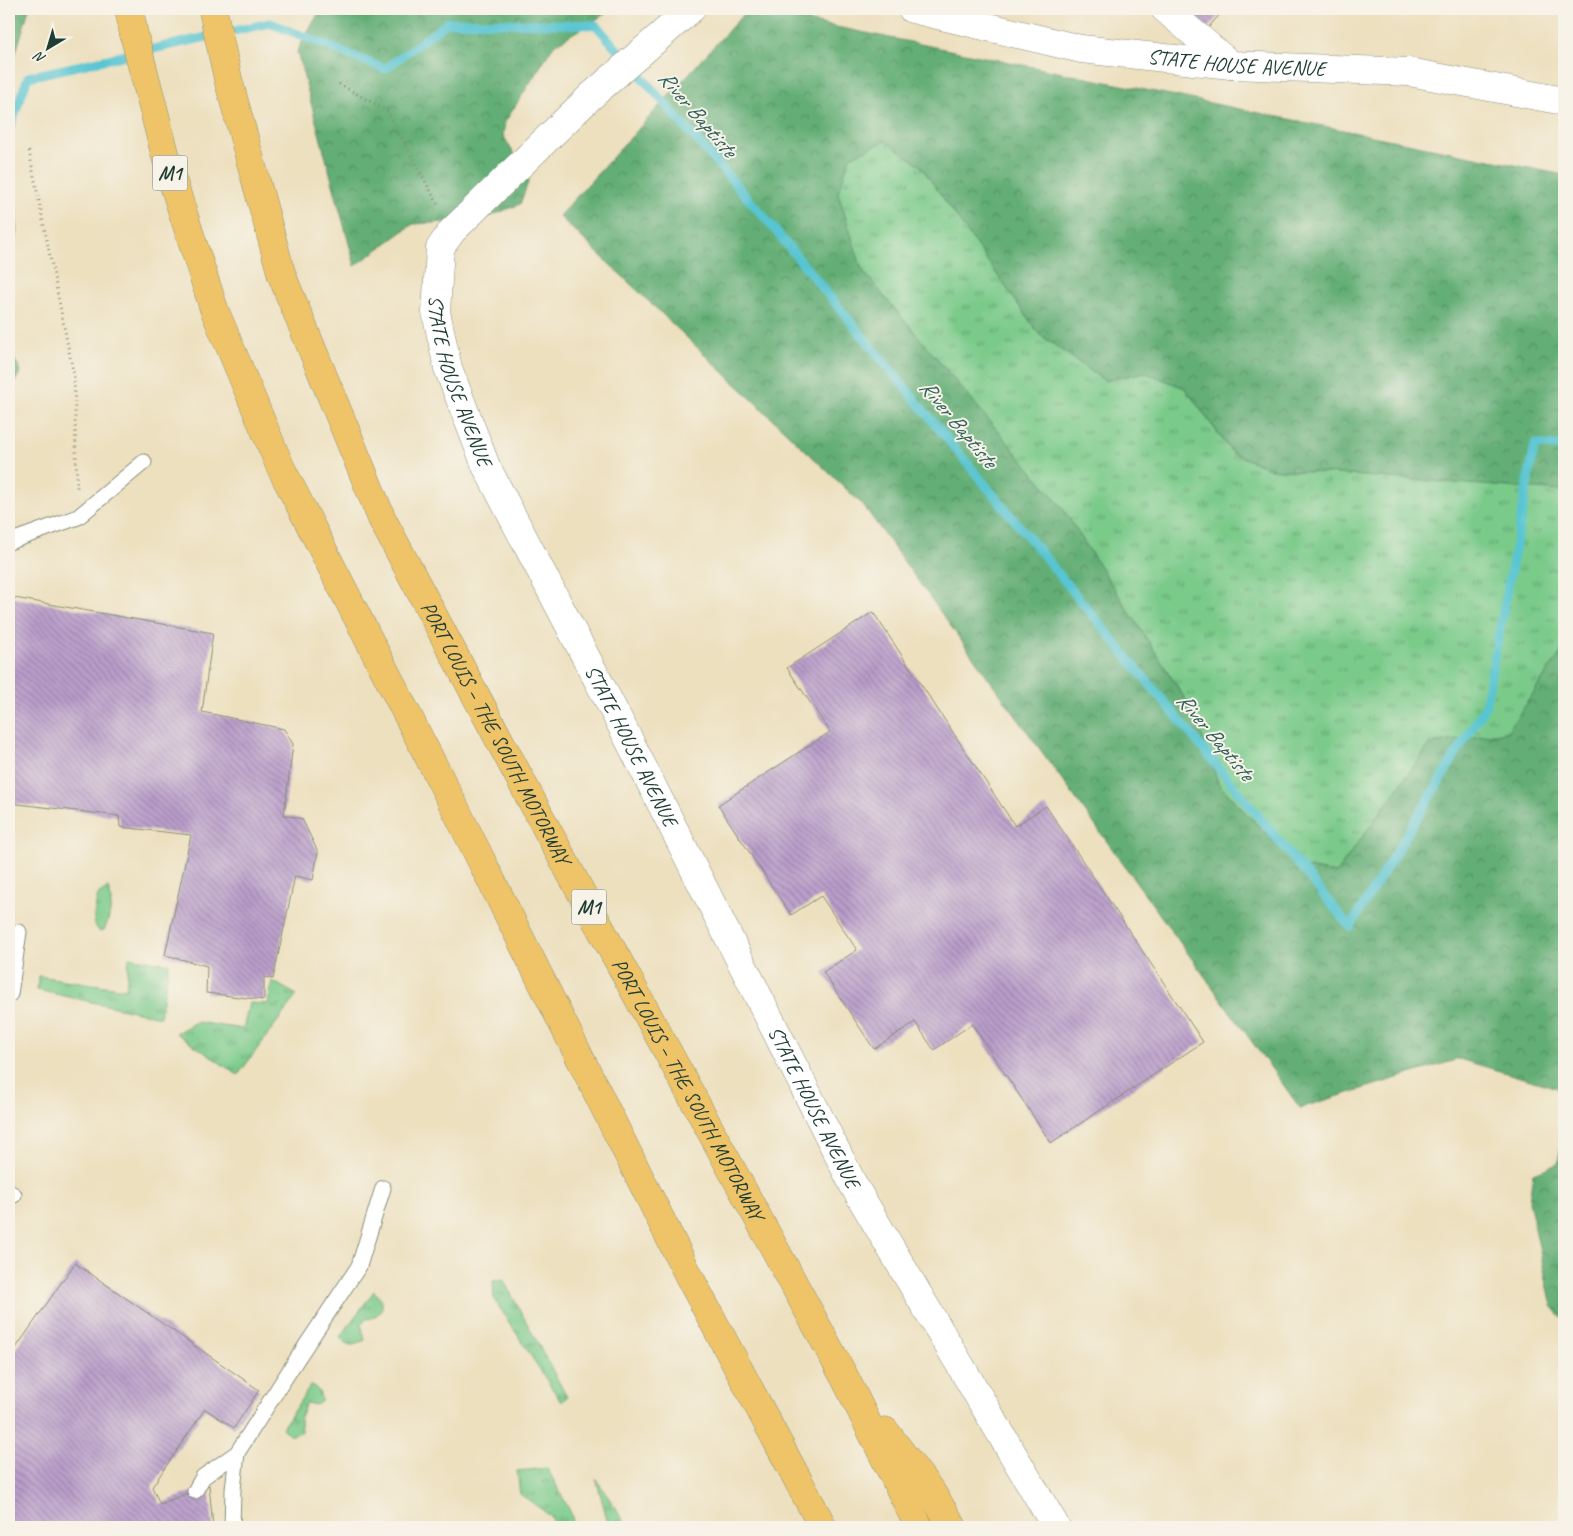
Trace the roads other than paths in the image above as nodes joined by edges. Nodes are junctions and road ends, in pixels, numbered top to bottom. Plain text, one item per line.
1 (129, 9) edge
2 (691, 9) edge
3 (912, 9) edge
4 (1165, 9) edge
5 (213, 10) edge
6 (1232, 65) junction
7 (1564, 101) edge
8 (144, 462) dead end
9 (9, 542) edge
10 (19, 932) dead end
11 (10, 994) dead end
12 (383, 1188) dead end
13 (846, 1380) junction
14 (237, 1453) junction
15 (195, 1491) dead end
16 (232, 1527) edge
17 (823, 1527) edge
18 (919, 1527) edge
19 (953, 1527) edge
20 (1056, 1527) edge

1 - 17 highway, M1, bridge
2 - 20 street, STATE HOUSE AVENUE
3 - 6 street, STATE HOUSE AVENUE
4 - 6 street
5 - 13 highway, PORT LOUIS – THE SOUTH MOTORWAY / M1, bridge
6 - 7 street, STATE HOUSE AVENUE
8 - 9 lane
10 - 11 lane
12 - 14 lane
13 - 18 highway, PORT LOUIS – THE SOUTH MOTORWAY / M1
13 - 19 highway
14 - 15 lane
14 - 16 lane

